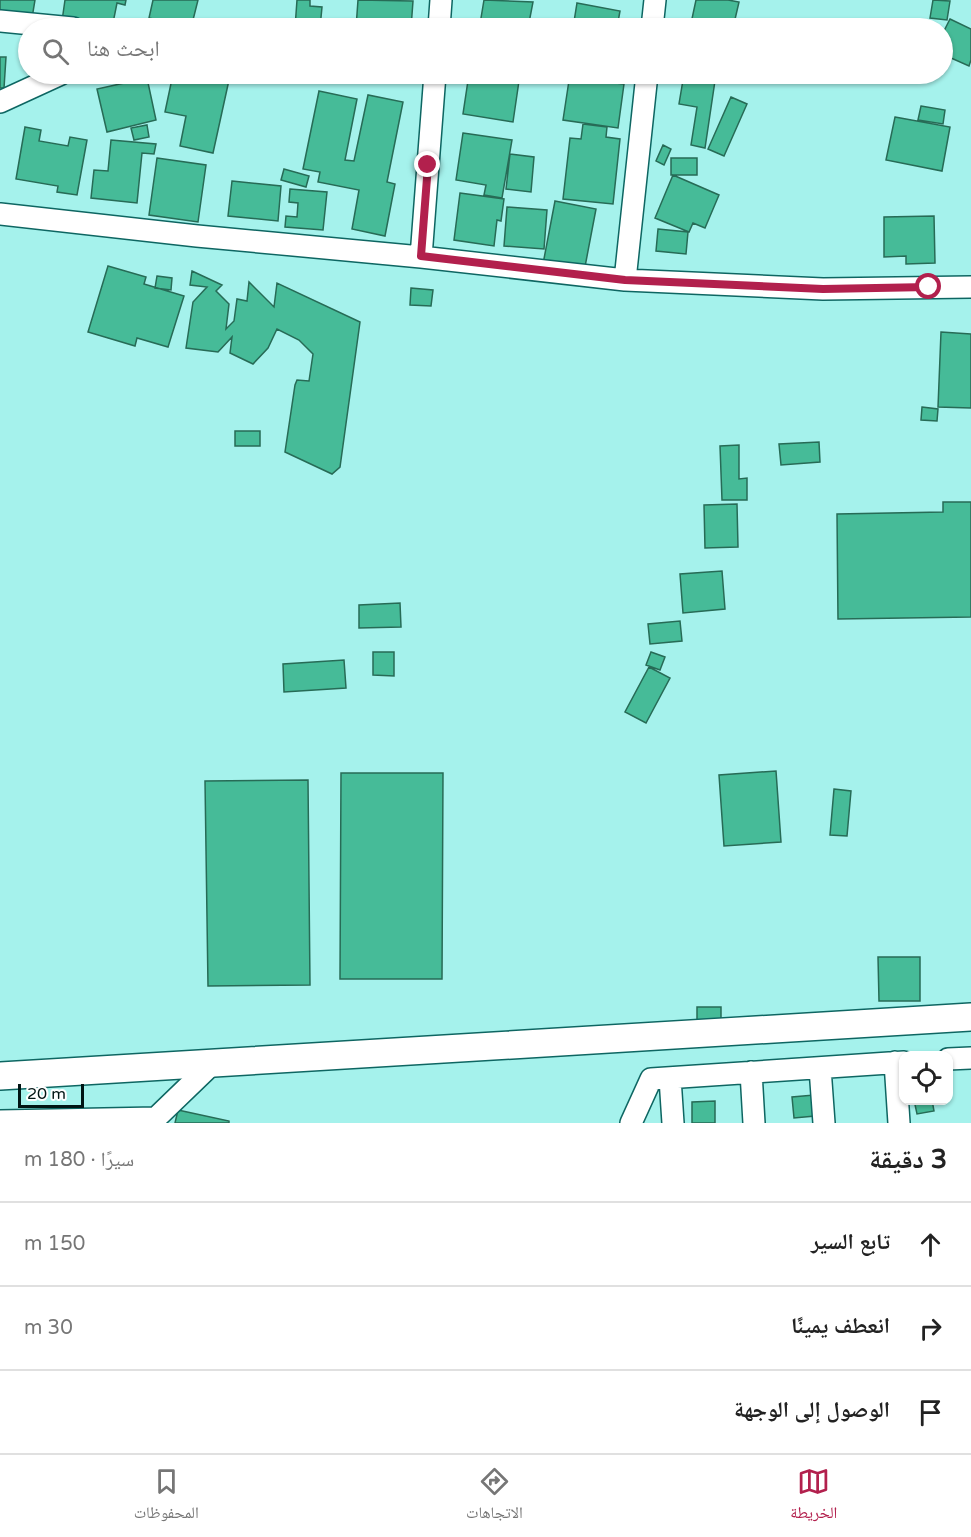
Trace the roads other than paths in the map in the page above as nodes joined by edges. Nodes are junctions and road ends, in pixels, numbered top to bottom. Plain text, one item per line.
1 (441, 0) edge
2 (655, 0) edge
3 (440, 18) edge
4 (653, 18) edge
5 (0, 21) edge
6 (18, 23) edge
7 (39, 84) edge
8 (434, 84) edge
9 (646, 84) edge
10 (0, 102) edge
11 (0, 214) edge
12 (421, 256) junction
13 (625, 280) junction
14 (971, 287) edge
15 (971, 1017) edge
16 (971, 1058) edge
17 (953, 1059) edge
18 (899, 1062) edge
19 (213, 1063) junction
20 (820, 1068) junction
21 (751, 1072) junction
22 (0, 1076) edge
23 (670, 1077) junction
24 (899, 1105) edge
25 (0, 1121) edge
26 (155, 1121) edge
27 (48, 1122) edge
28 (631, 1123) edge
29 (673, 1123) edge
30 (754, 1123) edge
31 (824, 1123) edge
32 (899, 1123) edge

1 - 3 street
2 - 4 street
5 - 6 street
7 - 10 street
8 - 12 street
9 - 13 street
11 - 12 street
12 - 13 street
13 - 14 street
15 - 19 street
16 - 17 street
18 - 20 street
19 - 22 street
19 - 26 street
20 - 21 street
20 - 31 street
21 - 23 street
21 - 30 street
23 - 28 street
23 - 29 street
24 - 32 street
25 - 27 street
26 - 27 street

